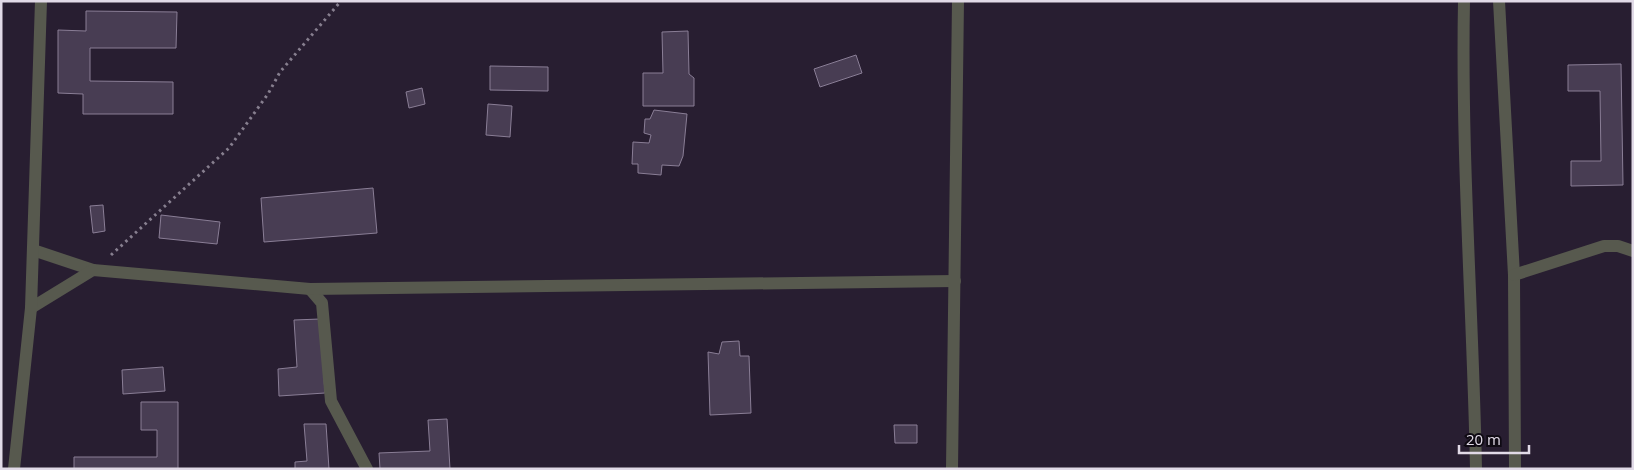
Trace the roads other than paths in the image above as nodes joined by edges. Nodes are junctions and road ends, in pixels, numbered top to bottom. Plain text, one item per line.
1 (40, 1) edge
2 (958, 1) edge
3 (1464, 1) edge
4 (1499, 1) edge
5 (33, 250) junction
6 (1633, 251) edge
7 (93, 270) junction
8 (1514, 275) junction
9 (955, 282) junction
10 (310, 289) junction
11 (31, 308) junction
12 (14, 469) edge
13 (367, 469) edge
14 (952, 469) edge
15 (1476, 469) edge
16 (1515, 469) edge

1 - 5 street
2 - 9 street
3 - 15 street
4 - 8 street
5 - 7 street
5 - 11 street
6 - 8 street
7 - 10 street
7 - 11 street
8 - 16 street
9 - 10 street
9 - 14 street
10 - 13 street
11 - 12 street

